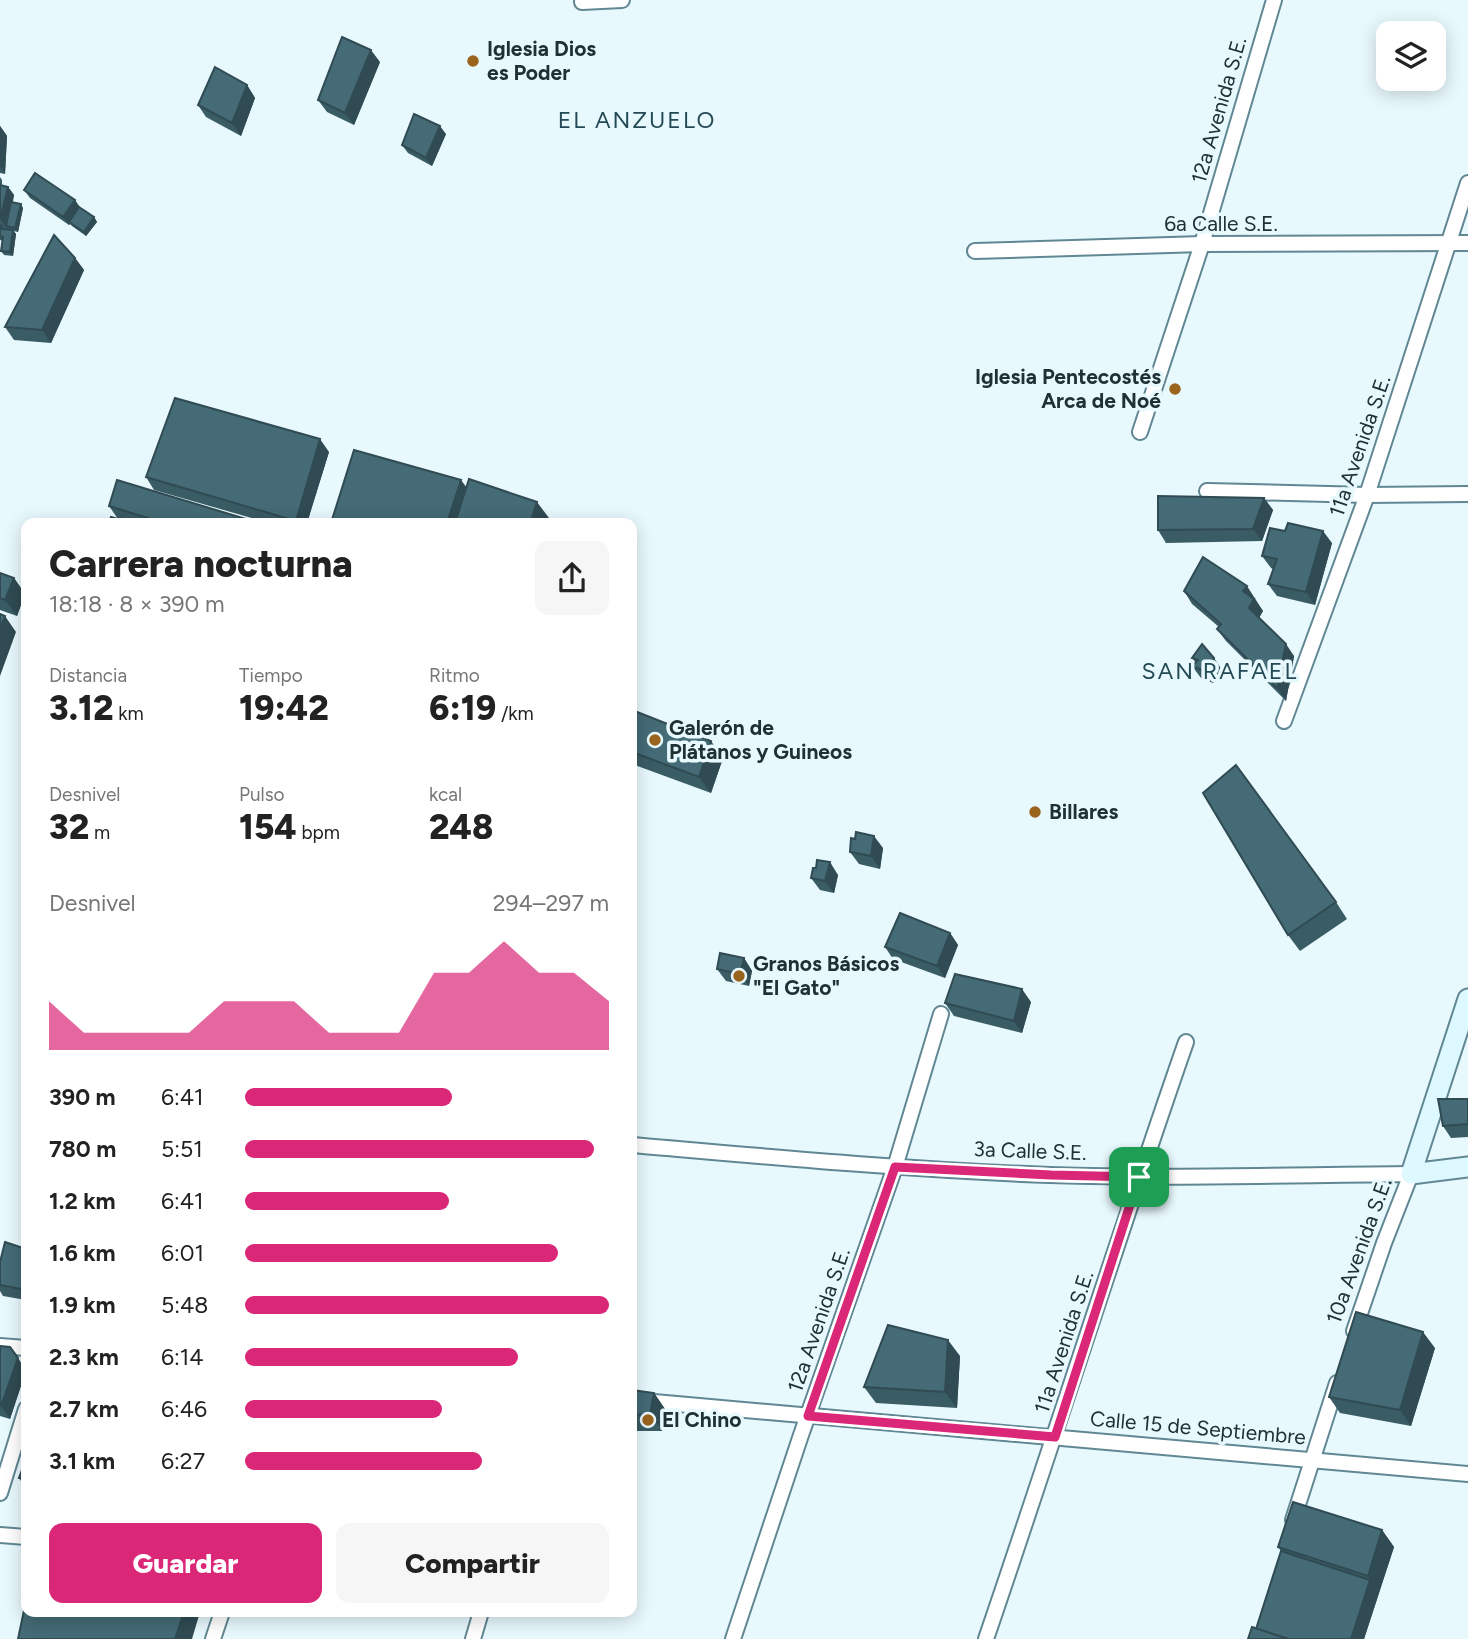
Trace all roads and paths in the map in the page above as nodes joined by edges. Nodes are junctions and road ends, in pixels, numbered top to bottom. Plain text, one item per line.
1 (622, 0) edge
2 (1274, 0) edge
3 (583, 2) dead end
4 (1468, 183) edge
5 (1449, 243) junction
6 (1468, 243) edge
7 (1202, 244) junction
8 (975, 251) dead end
9 (1140, 432) dead end
10 (1208, 491) dead end
11 (1468, 494) edge
12 (1367, 495) junction
13 (1284, 721) dead end
14 (1468, 999) edge
15 (941, 1014) dead end
16 (1186, 1042) dead end
17 (637, 1145) edge
18 (895, 1167) junction
19 (1468, 1167) edge
20 (1411, 1174) junction
21 (1139, 1177) junction
22 (1350, 1345) edge
23 (0, 1346) edge
24 (21, 1348) edge
25 (1341, 1370) edge
26 (637, 1400) edge
27 (808, 1416) junction
28 (21, 1425) edge
29 (1055, 1437) junction
30 (1312, 1459) junction
31 (1468, 1474) edge
32 (0, 1493) edge
33 (0, 1535) edge
34 (1288, 1536) edge
35 (21, 1537) edge
36 (220, 1617) edge
37 (480, 1617) edge
38 (213, 1639) edge
39 (473, 1639) edge
40 (733, 1639) edge
41 (986, 1639) edge

1 - 3 street
2 - 7 street, 12a Avenida S.E.
4 - 5 street, 11a Avenida S.E.
5 - 6 street, 6a Calle S.E.
5 - 7 street, 6a Calle S.E.
5 - 12 street, 11a Avenida S.E.
7 - 8 street, 6a Calle S.E.
7 - 9 street, 12a Avenida S.E.
10 - 12 street
11 - 12 street
12 - 13 street, 11a Avenida S.E.
14 - 20 street, 10a Avenida S.E.
15 - 18 street, 12a Avenida S.E.
16 - 21 street, 11a Avenida S.E.
17 - 18 street, 3a Calle S.E.
18 - 21 street, 3a Calle S.E.
18 - 27 street, 12a Avenida S.E.
19 - 20 street, 3a Calle S.E.
20 - 21 street, 3a Calle S.E.
20 - 22 street, 10a Avenida S.E.
21 - 29 street, 11a Avenida S.E.
23 - 24 street
25 - 30 street
26 - 27 street, Calle 15 de Septiembre
27 - 29 street, Calle 15 de Septiembre
27 - 40 street, 12a Avenida S.E.
28 - 32 street
29 - 30 street, Calle 15 de Septiembre
29 - 41 street, 11a Avenida S.E.
30 - 31 street, Calle 15 de Septiembre
30 - 34 street
33 - 35 street
36 - 38 street
37 - 39 street

